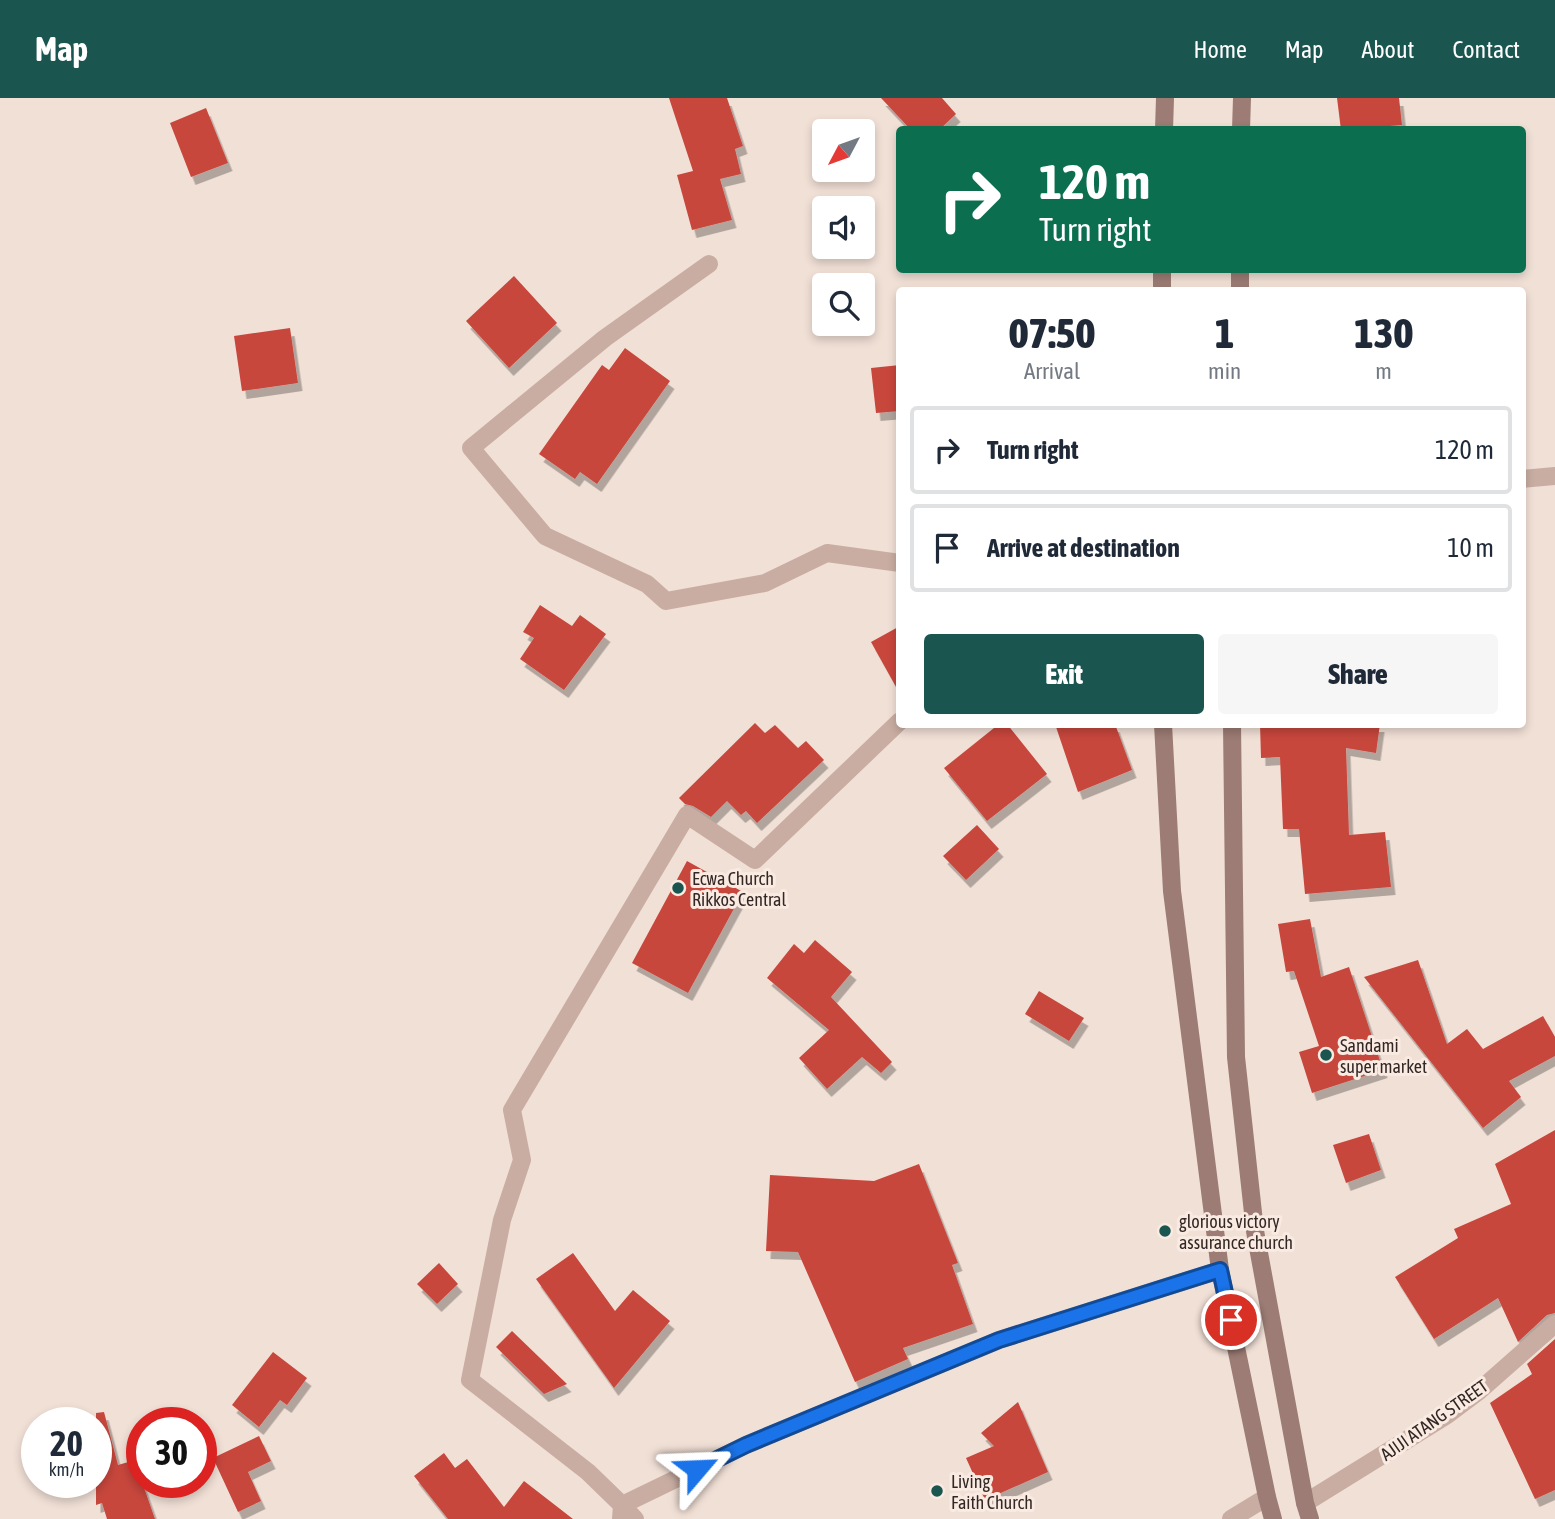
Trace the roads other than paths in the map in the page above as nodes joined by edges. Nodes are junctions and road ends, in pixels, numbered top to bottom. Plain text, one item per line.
1 (1165, 98) edge
2 (1242, 98) edge
3 (1164, 126) edge
4 (1241, 126) edge
5 (709, 264) dead end
6 (1555, 476) edge
7 (1526, 479) edge
8 (896, 562) edge
9 (896, 725) edge
10 (1163, 728) edge
11 (1233, 728) edge
12 (1220, 1270) junction
13 (1555, 1324) edge
14 (1266, 1497) junction
15 (1307, 1511) edge
16 (622, 1512) edge
17 (635, 1519) edge
18 (1231, 1519) edge
19 (1273, 1519) edge

1 - 3 main road
2 - 4 main road
5 - 8 street
6 - 7 street
9 - 16 street
10 - 12 main road
11 - 15 main road
12 - 14 main road
12 - 16 street
13 - 15 street, AJIJI ATANG STREET
14 - 18 street
14 - 19 main road
16 - 17 street

